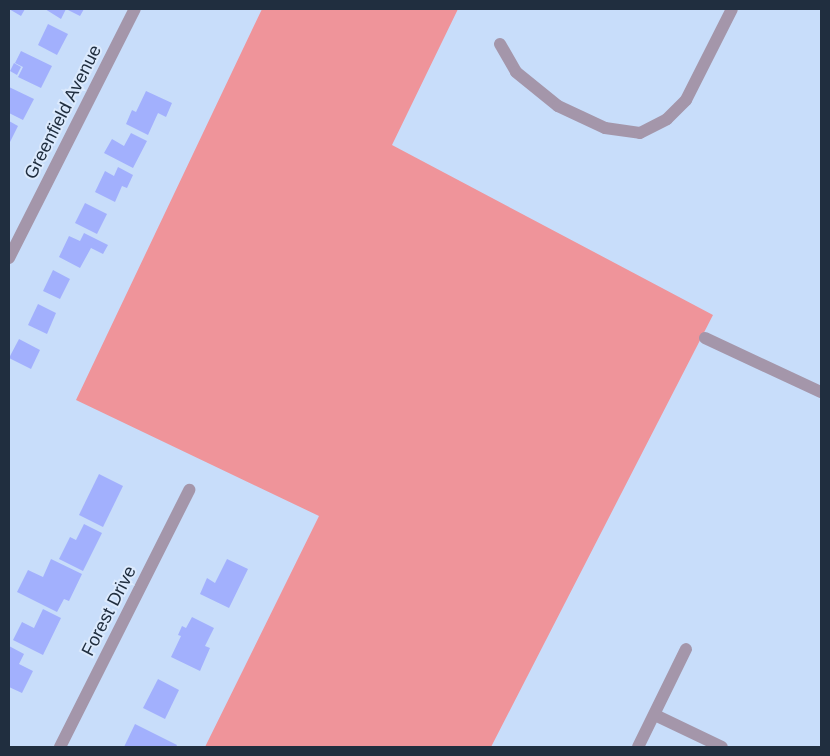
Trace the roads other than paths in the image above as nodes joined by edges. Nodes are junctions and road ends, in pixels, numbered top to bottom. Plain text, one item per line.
1 (135, 9) edge
2 (732, 9) edge
3 (500, 44) dead end
4 (9, 258) edge
5 (705, 338) dead end
6 (821, 392) edge
7 (189, 490) dead end
8 (686, 649) dead end
9 (655, 715) junction
10 (60, 747) edge
11 (638, 747) edge
12 (722, 747) edge

1 - 4 street, Greenfield Avenue
2 - 3 street
5 - 6 street
7 - 10 street, Forest Drive
8 - 9 street
9 - 11 street
9 - 12 street

